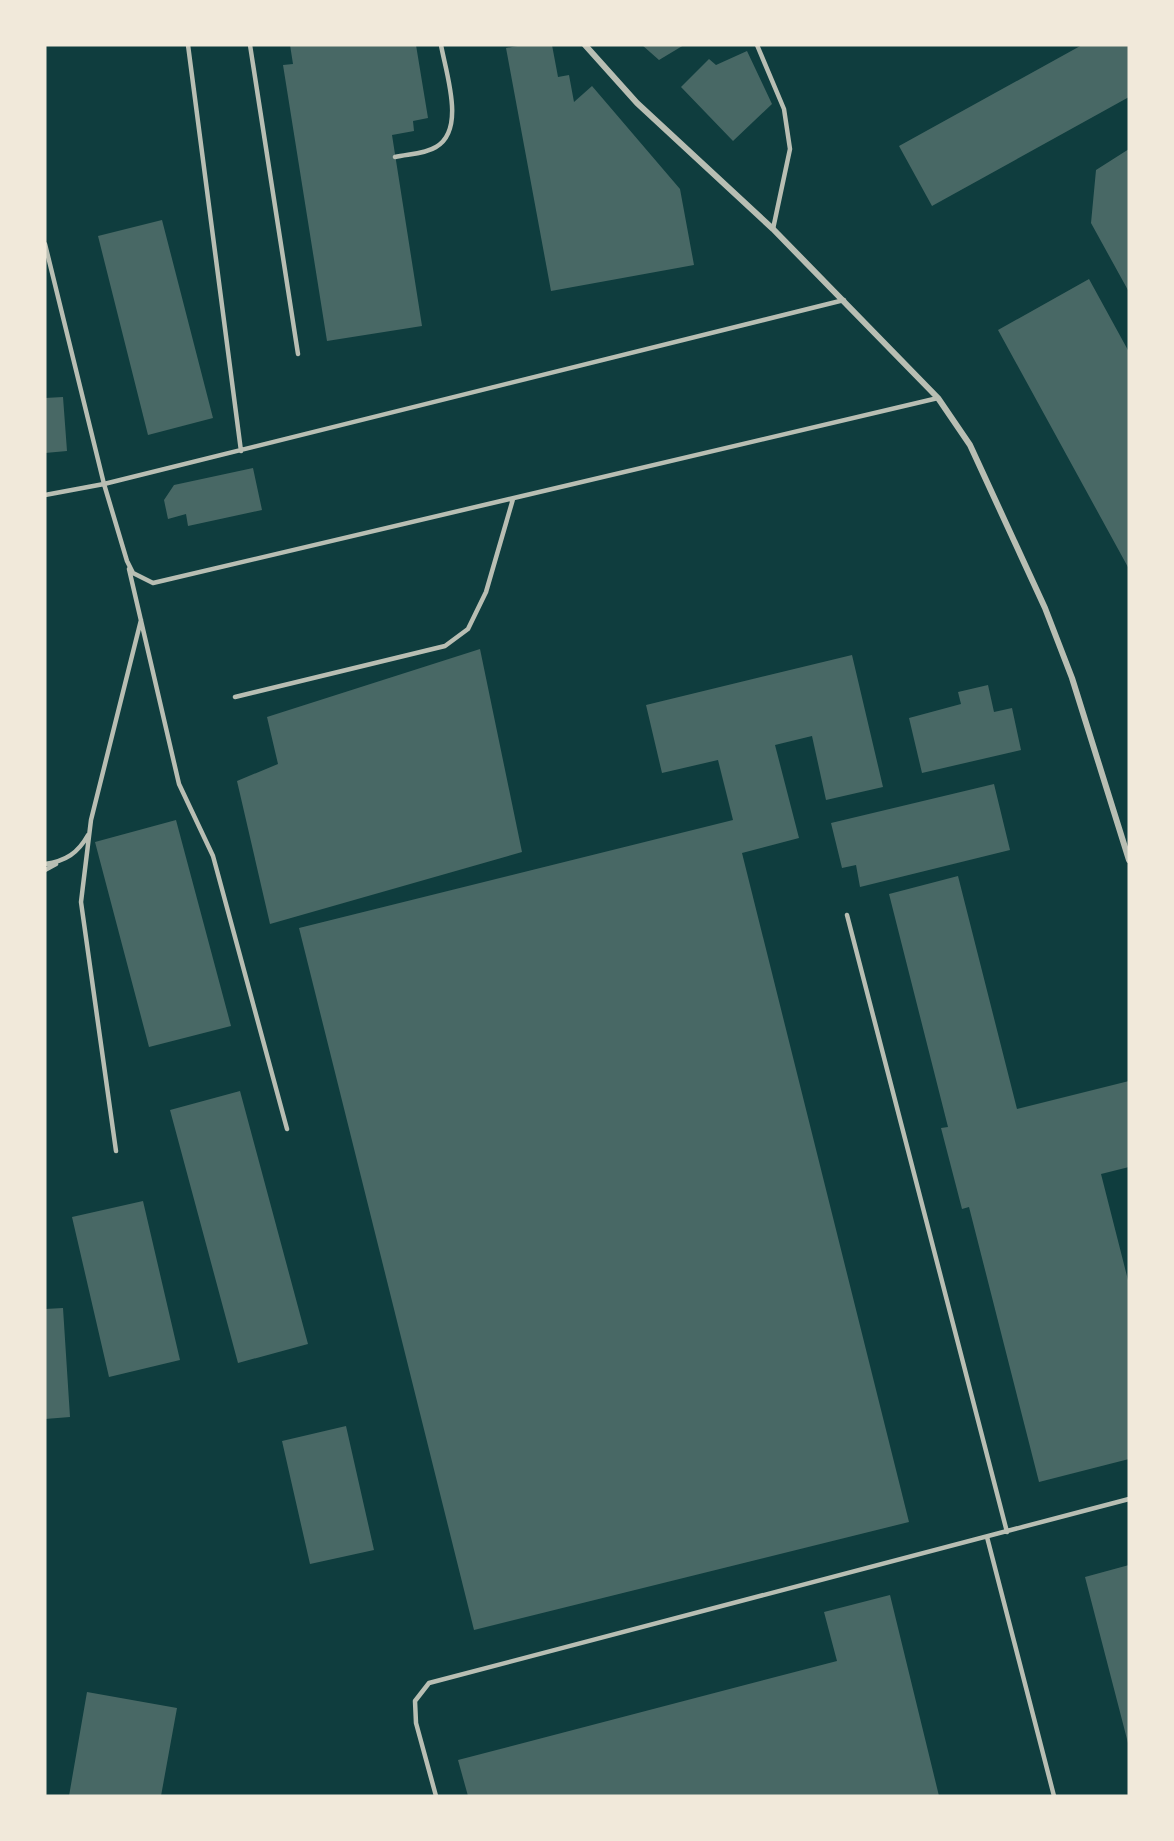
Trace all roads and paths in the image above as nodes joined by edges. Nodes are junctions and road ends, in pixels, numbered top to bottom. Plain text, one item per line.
1 (188, 45) edge
2 (250, 45) edge
3 (441, 45) edge
4 (585, 45) edge
5 (758, 45) edge
6 (395, 157) dead end
7 (773, 229) junction
8 (45, 244) edge
9 (844, 300) junction
10 (298, 354) dead end
11 (938, 398) junction
12 (241, 450) junction
13 (105, 484) junction
14 (45, 495) edge
15 (513, 499) junction
16 (127, 561) junction
17 (141, 619) junction
18 (235, 697) dead end
19 (91, 820) junction
20 (1129, 860) edge
21 (61, 861) junction
22 (45, 864) edge
23 (45, 870) edge
24 (847, 915) dead end
25 (287, 1129) dead end
26 (116, 1151) dead end
27 (1129, 1499) edge
28 (1006, 1532) junction
29 (987, 1537) junction
30 (436, 1796) edge
31 (1054, 1796) edge

1 - 12 lane
2 - 10 lane
3 - 6 lane
4 - 7 street
5 - 7 lane
7 - 9 street
8 - 13 lane
9 - 11 street
9 - 12 lane
11 - 15 lane
11 - 20 street
12 - 13 lane
13 - 14 lane
13 - 16 lane
15 - 16 lane
15 - 18 lane
16 - 17 lane
17 - 19 lane
17 - 25 lane
19 - 21 lane
19 - 26 lane
21 - 22 lane
21 - 23 lane
24 - 28 lane
27 - 28 lane
28 - 29 lane
29 - 30 lane
29 - 31 lane

